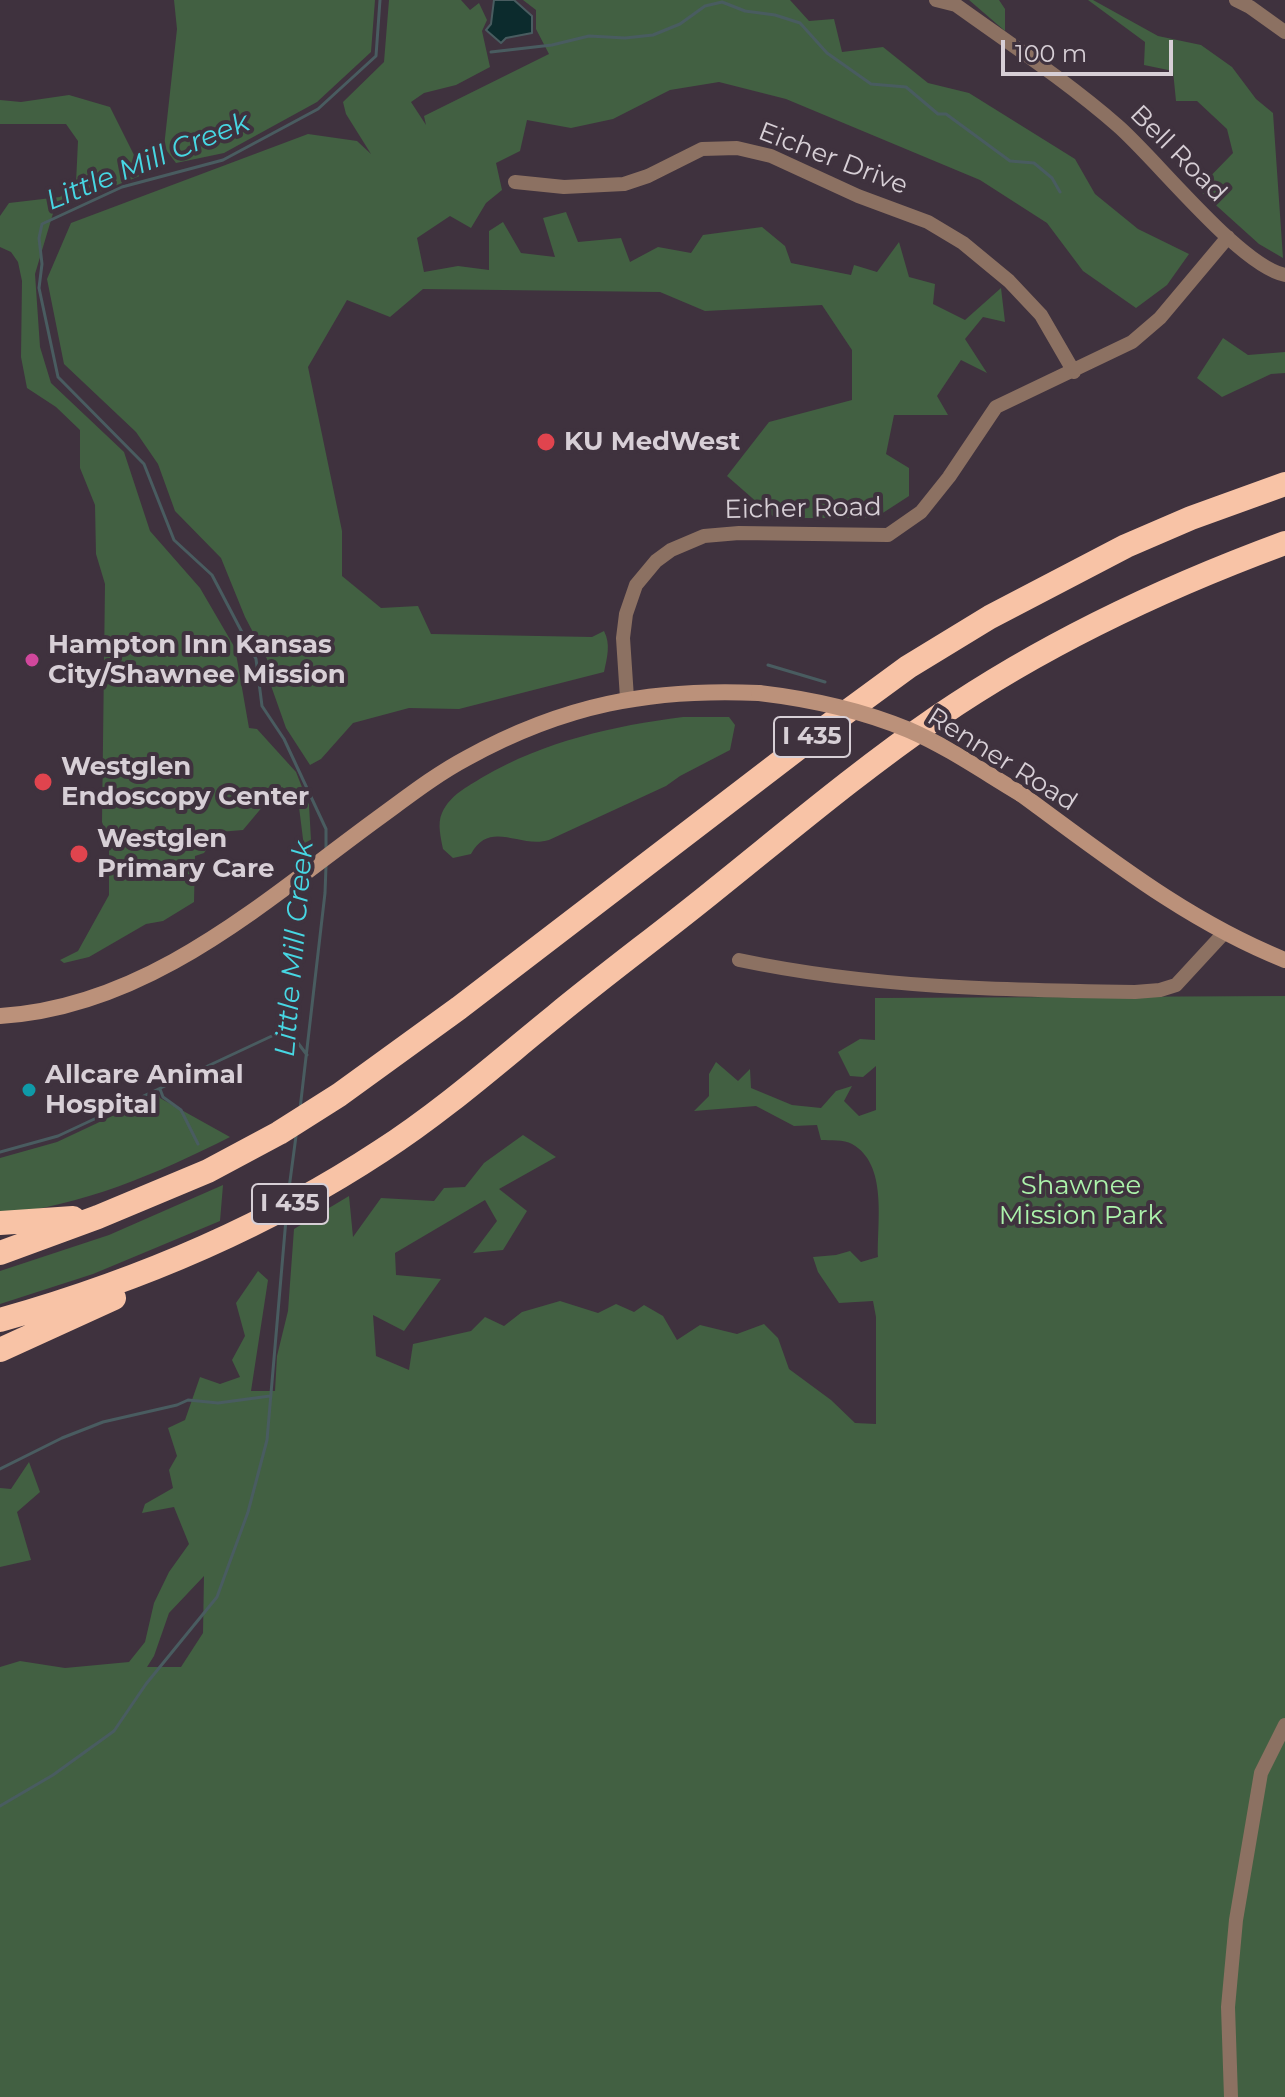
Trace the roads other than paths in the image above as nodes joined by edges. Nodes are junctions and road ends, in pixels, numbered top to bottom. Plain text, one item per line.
1 (936, 0) edge
2 (1236, 0) edge
3 (1285, 32) edge
4 (515, 182) dead end
5 (1228, 237) junction
6 (1285, 275) edge
7 (1074, 372) junction
8 (1285, 484) edge
9 (1285, 543) edge
10 (627, 698) junction
11 (1224, 933) junction
12 (739, 960) dead end
13 (1285, 960) edge
14 (0, 1016) edge
15 (98, 1217) junction
16 (0, 1223) edge
17 (0, 1253) edge
18 (162, 1267) junction
19 (0, 1320) edge
20 (0, 1350) edge
21 (1285, 1725) edge
22 (1231, 2097) edge

1 - 5 street, Bell Road
2 - 3 street
4 - 7 street, Eicher Drive
5 - 6 street, Bell Road
5 - 7 street, Eicher Road
7 - 10 street, Eicher Road
8 - 15 highway, I 435
9 - 18 highway, I 435
10 - 11 main road, Renner Road, bridge
10 - 14 main road, Renner Road
11 - 12 street
11 - 13 main road, Renner Road
15 - 16 highway
15 - 17 highway, I 435
18 - 19 highway, I 435
18 - 20 highway
21 - 22 street

